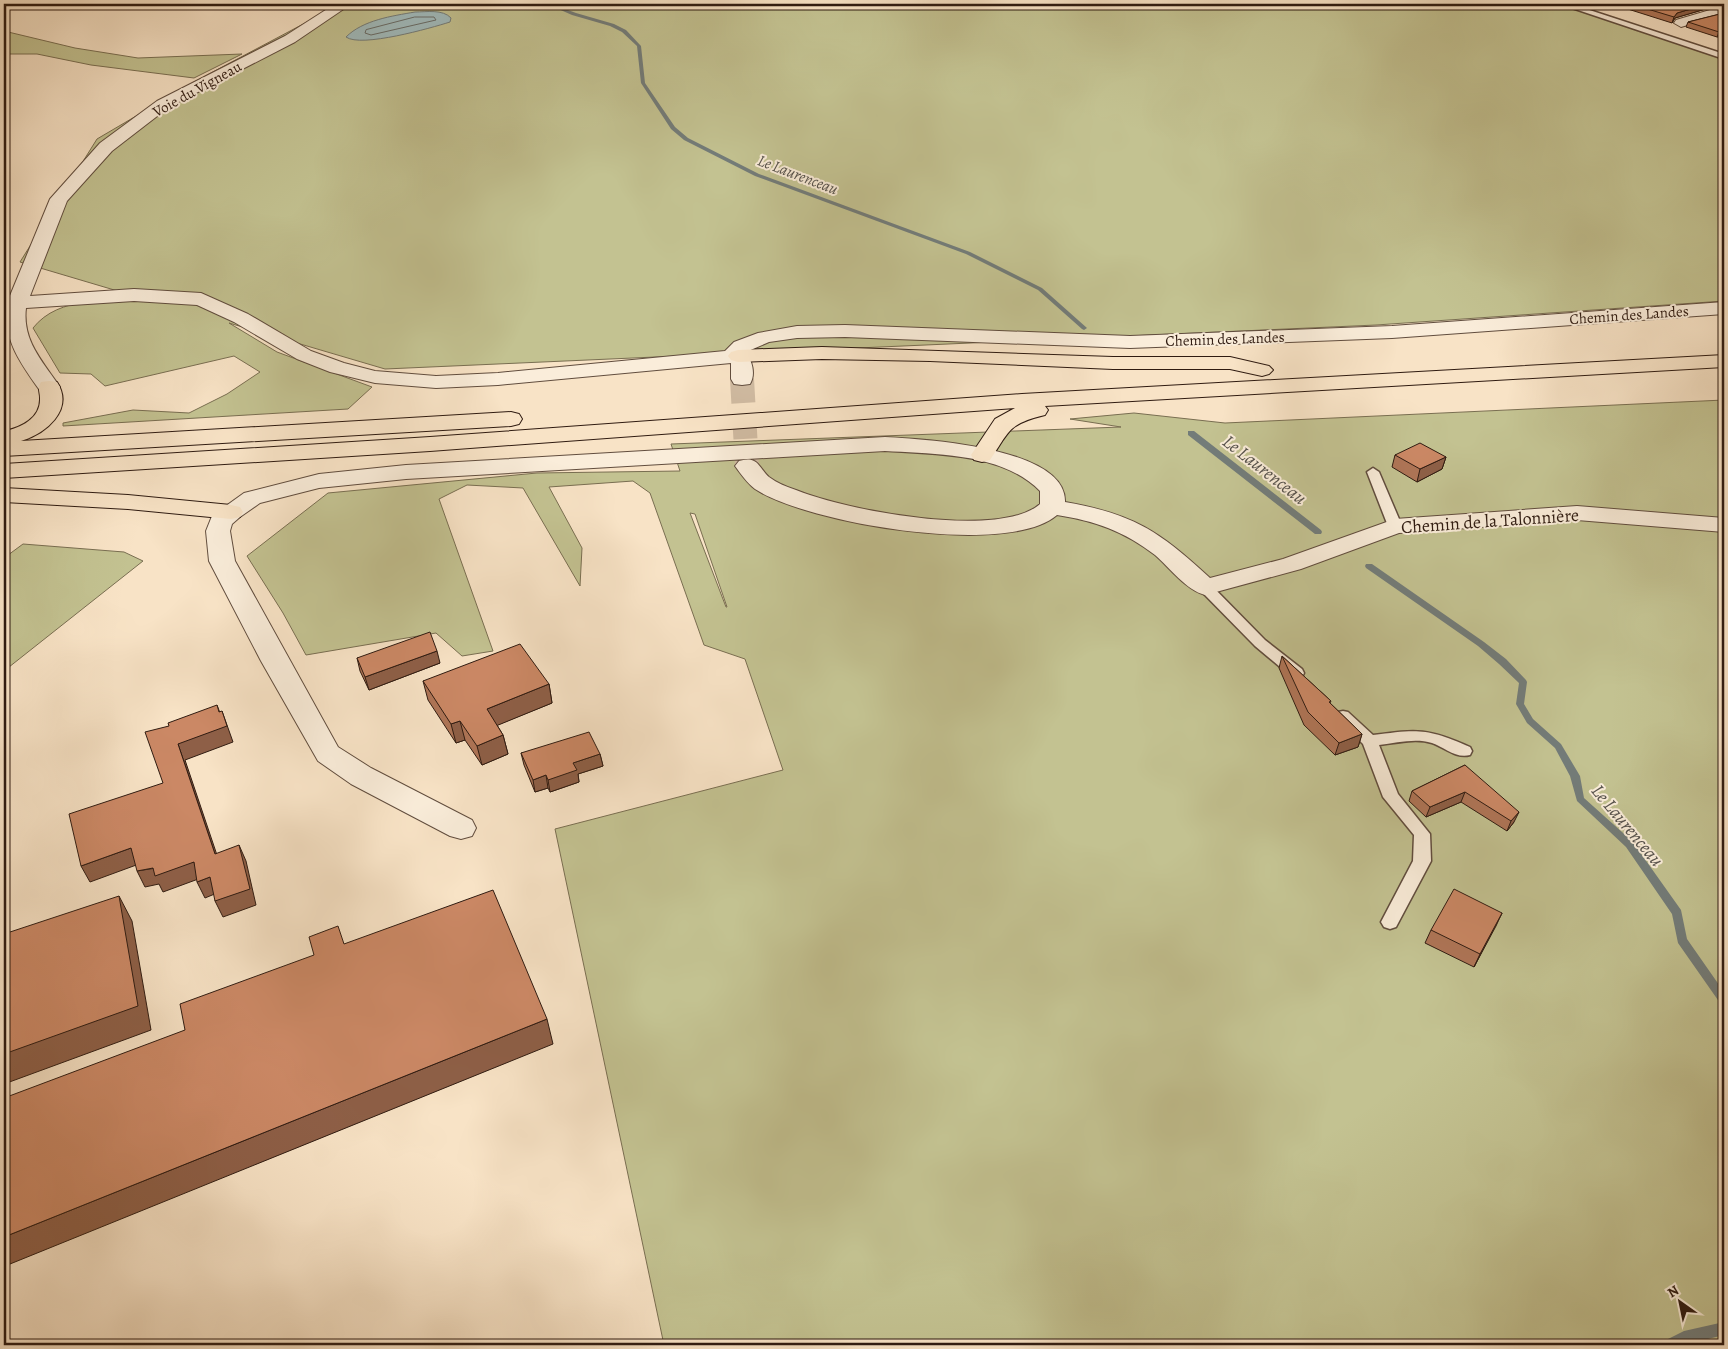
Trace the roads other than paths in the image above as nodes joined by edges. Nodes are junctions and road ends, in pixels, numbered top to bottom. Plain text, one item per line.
1 (344, 4) edge
2 (1564, 4) edge
3 (1684, 6) edge
4 (1717, 14) edge
5 (1681, 23) dead end
6 (1724, 57) edge
7 (17, 304) junction
8 (1724, 308) edge
9 (1724, 344) edge
10 (738, 356) junction
11 (1724, 361) edge
12 (1262, 370) junction
13 (742, 379) tunnel mouth
14 (49, 387) joint
15 (1167, 393) junction
16 (4, 438) edge
17 (4, 449) edge
18 (982, 455) junction
19 (747, 466) tunnel mouth
20 (4, 471) edge
21 (1373, 472) dead end
22 (4, 496) edge
23 (1052, 507) junction
24 (231, 512) junction
25 (1395, 526) junction
26 (1724, 526) edge
27 (1205, 587) junction
28 (1312, 687) edge
29 (1333, 707) edge
30 (1370, 741) junction
31 (1464, 751) dead end
32 (461, 828) dead end
33 (1390, 922) dead end

1 - 7 street, Voie du Vigneau
2 - 6 lane
3 - 4 street
4 - 5 street
7 - 10 street
7 - 14 street
8 - 10 street, Chemin des Landes
9 - 12 highway
10 - 12 highway
10 - 13 street
11 - 15 highway
12 - 17 highway
14 - 16 highway
15 - 18 highway
15 - 20 highway
18 - 23 street
18 - 24 street
19 - 23 street
21 - 25 lane
22 - 24 highway
23 - 27 street
24 - 32 street
25 - 26 street, Chemin de la Talonnière
25 - 27 street, Chemin de la Talonnière
27 - 28 lane
29 - 30 lane
30 - 31 lane
30 - 33 lane

